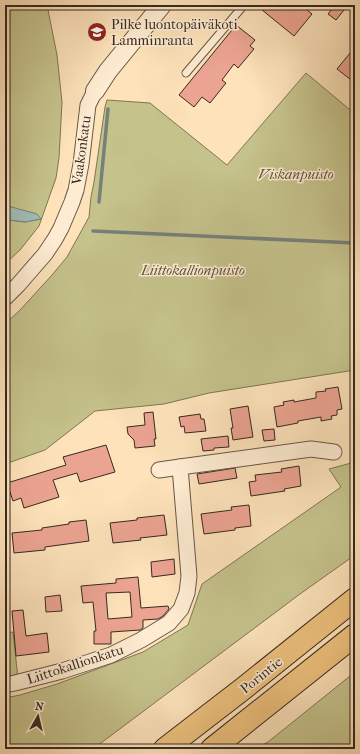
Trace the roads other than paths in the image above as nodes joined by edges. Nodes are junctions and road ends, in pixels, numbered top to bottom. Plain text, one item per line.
1 (162, 5) edge
2 (244, 5) edge
3 (186, 74) dead end
4 (96, 91) joint
5 (5, 298) edge
6 (334, 452) dead end
7 (180, 467) junction
8 (159, 470) dead end
9 (355, 599) edge
10 (355, 635) edge
11 (5, 685) edge
12 (165, 749) edge
13 (212, 749) edge

1 - 4 street, Vaakonkatu
2 - 3 lane
4 - 5 street, Vaakonkatu
6 - 7 street
7 - 8 street
7 - 11 street, Liittokallionkatu
9 - 12 highway, Porintie
10 - 13 highway, Porintie

